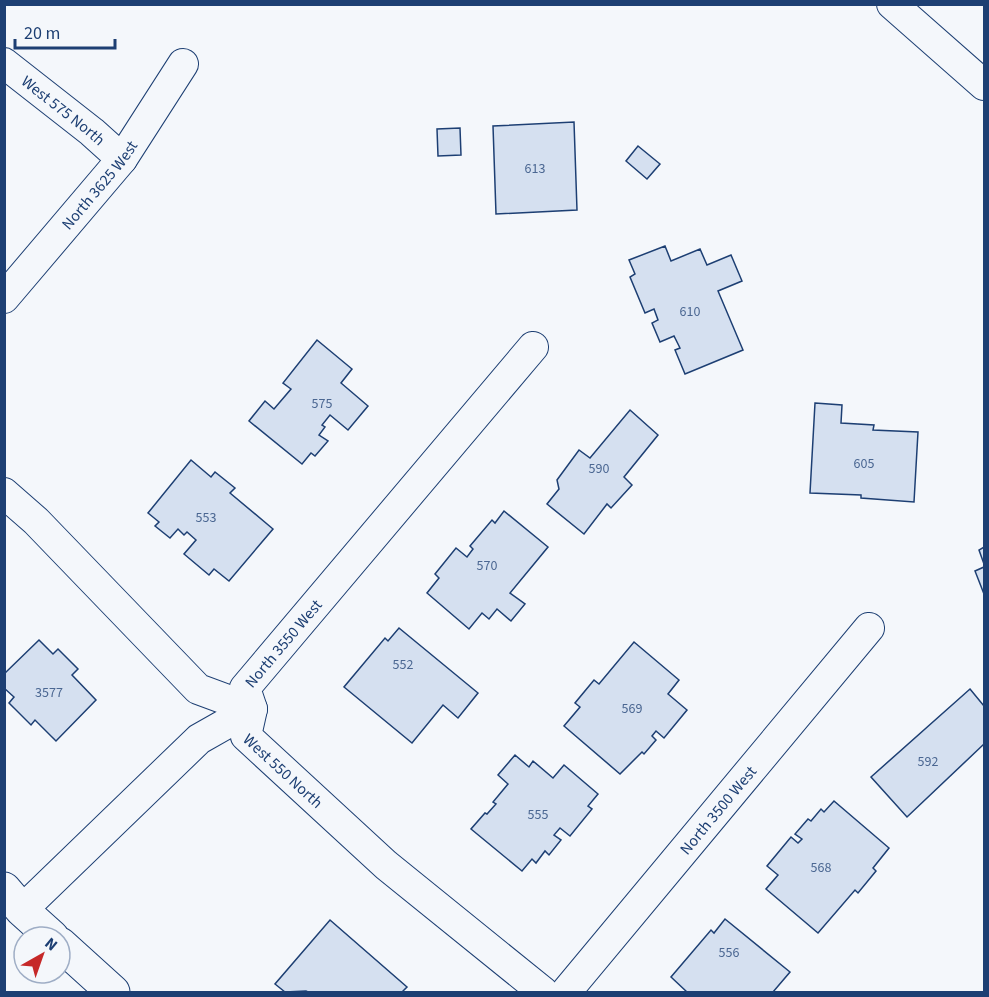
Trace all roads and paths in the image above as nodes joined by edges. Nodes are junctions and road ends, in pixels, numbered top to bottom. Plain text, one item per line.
1 (892, 4) edge
2 (4, 63) edge
3 (183, 64) dead end
4 (984, 85) edge
5 (122, 159) junction
6 (4, 298) edge
7 (533, 347) dead end
8 (4, 493) edge
9 (869, 628) dead end
10 (252, 709) junction
11 (13, 900) edge
12 (39, 925) edge
13 (72, 955) edge
14 (113, 993) edge
15 (543, 993) edge
16 (566, 993) edge

1 - 4 street
2 - 5 street, West 575 North
3 - 5 street, North 3625 West
5 - 6 street, North 3625 West
7 - 10 street, North 3550 West
8 - 10 street, West 550 North
9 - 16 street, North 3500 West
10 - 11 street, North 3550 West
10 - 15 street, West 550 North
11 - 12 street
13 - 14 street

